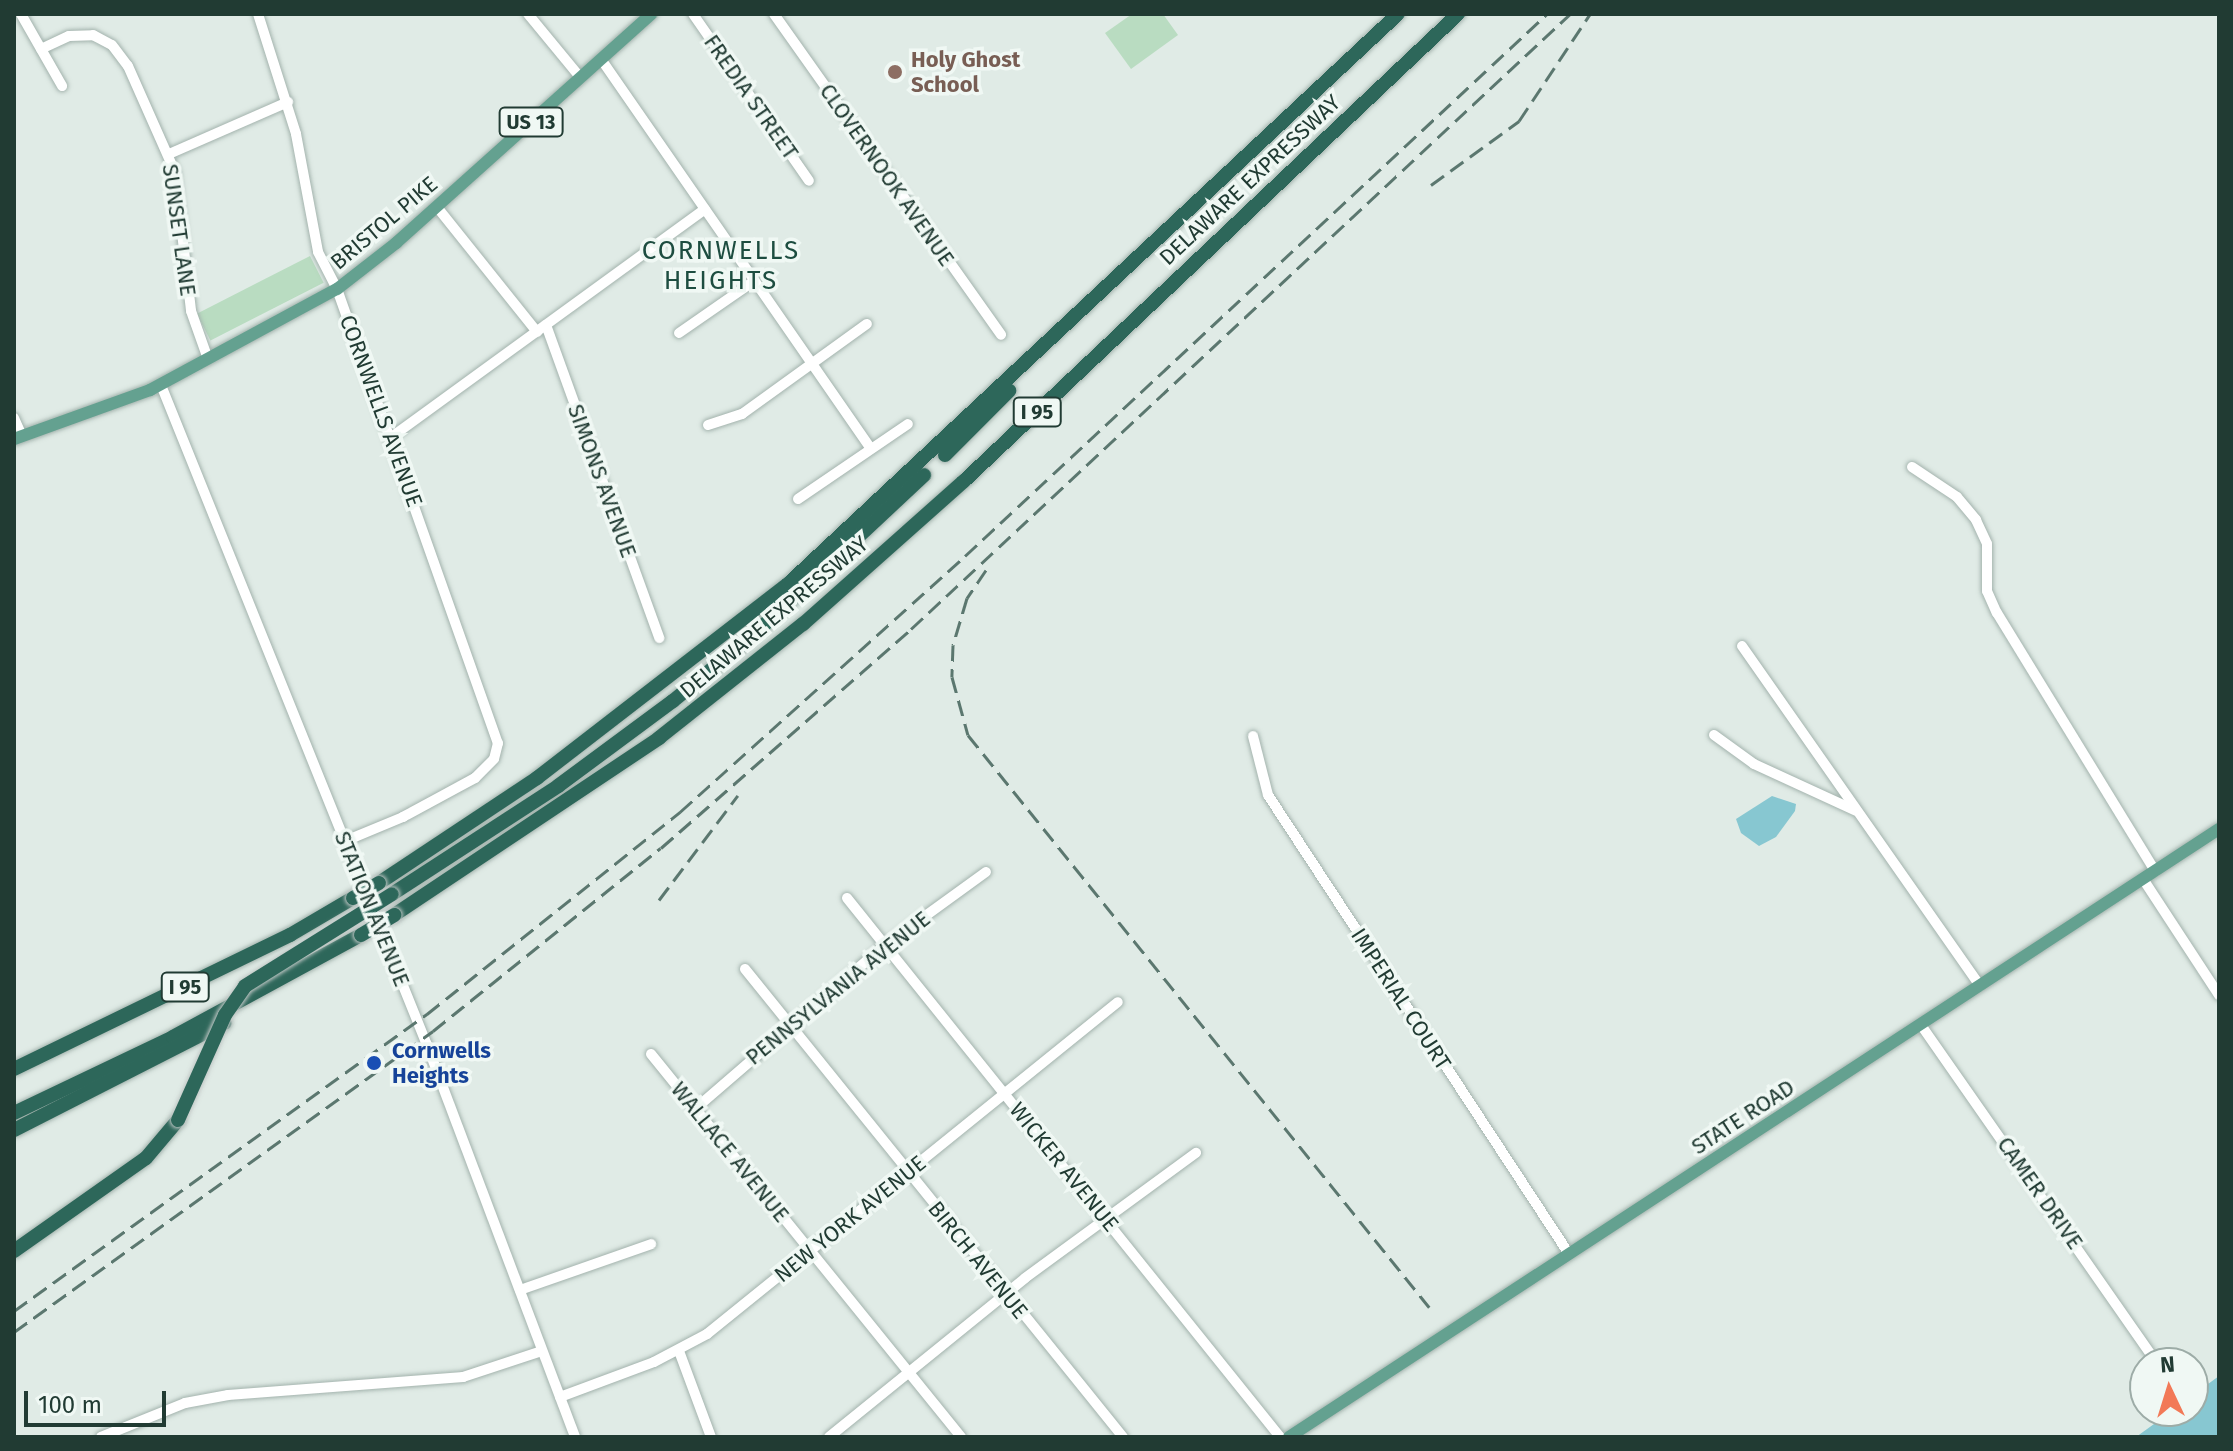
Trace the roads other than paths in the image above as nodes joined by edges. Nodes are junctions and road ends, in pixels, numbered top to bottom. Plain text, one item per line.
1 (21, 14) edge
2 (258, 14) edge
3 (528, 14) edge
4 (651, 14) edge
5 (693, 14) edge
6 (774, 14) edge
7 (1398, 14) edge
8 (1458, 14) edge
9 (41, 49) junction
10 (601, 59) junction
11 (580, 77) junction
12 (62, 86) dead end
13 (288, 102) junction
14 (169, 154) junction
15 (809, 181) dead end
16 (437, 207) junction
17 (705, 209) junction
18 (754, 281) junction
19 (337, 289) junction
20 (867, 324) dead end
21 (541, 328) junction
22 (679, 333) dead end
23 (1001, 335) dead end
24 (1039, 353) junction
25 (208, 359) junction
26 (813, 366) junction
27 (161, 385) junction
28 (14, 418) edge
29 (908, 424) dead end
30 (708, 425) dead end
31 (18, 437) edge
32 (390, 438) junction
33 (871, 449) junction
34 (1912, 467) dead end
35 (798, 499) dead end
36 (659, 638) dead end
37 (1742, 646) dead end
38 (1714, 735) dead end
39 (1253, 736) dead end
40 (1859, 812) junction
41 (2219, 829) edge
42 (345, 841) junction
43 (2155, 871) junction
44 (986, 872) dead end
45 (2143, 879) junction
46 (847, 898) dead end
47 (884, 946) junction
48 (745, 969) dead end
49 (275, 983) junction
50 (1980, 986) junction
51 (2219, 995) edge
52 (1118, 1002) dead end
53 (1921, 1025) junction
54 (788, 1026) junction
55 (651, 1054) dead end
56 (14, 1069) edge
57 (1004, 1094) junction
58 (695, 1109) junction
59 (14, 1113) edge
60 (14, 1130) edge
61 (1196, 1153) dead end
62 (908, 1172) junction
63 (1104, 1217) junction
64 (651, 1244) dead end
65 (14, 1251) edge
66 (811, 1252) junction
67 (1569, 1254) junction
68 (520, 1290) junction
69 (1005, 1295) junction
70 (2146, 1347) edge
71 (542, 1351) junction
72 (679, 1351) junction
73 (909, 1374) junction
74 (560, 1397) junction
75 (101, 1437) edge
76 (575, 1437) edge
77 (711, 1437) edge
78 (829, 1437) edge
79 (961, 1437) edge
80 (1123, 1437) edge
81 (1280, 1437) edge
82 (1289, 1437) edge

1 - 9 street
2 - 13 street, CORNWELLS AVENUE
3 - 11 street
4 - 10 main road, BRISTOL PIKE / US 13
5 - 15 street, FREDIA STREET
6 - 23 street, CLOVERNOOK AVENUE
7 - 24 highway, DELAWARE EXPRESSWAY / I 95
8 - 49 highway, DELAWARE EXPRESSWAY / I 95, bridge
9 - 12 street
9 - 14 street, SUNSET LANE
10 - 11 main road, BRISTOL PIKE / US 13
10 - 17 street
11 - 16 main road, BRISTOL PIKE / US 13
13 - 14 street
13 - 19 street, CORNWELLS AVENUE
14 - 25 street, SUNSET LANE
16 - 19 main road, BRISTOL PIKE / US 13
16 - 21 street, SIMONS AVENUE
17 - 18 street
17 - 21 street
18 - 22 street
18 - 26 street
19 - 25 main road, BRISTOL PIKE / US 13
19 - 32 street, CORNWELLS AVENUE
20 - 26 street
21 - 32 street
21 - 36 street, SIMONS AVENUE
24 - 56 highway, DELAWARE EXPRESSWAY / I 95, bridge
24 - 65 highway, bridge
25 - 27 main road, BRISTOL PIKE / US 13
26 - 30 street
26 - 33 street
27 - 31 main road, BRISTOL PIKE / US 13
27 - 42 street, STATION AVENUE
28 - 31 street
29 - 33 street
32 - 42 street, CORNWELLS AVENUE
33 - 35 street
34 - 43 street
37 - 40 street
38 - 40 street
39 - 67 street, IMPERIAL COURT
40 - 50 street
41 - 43 main road, STATE ROAD
42 - 68 street, STATION AVENUE
43 - 45 main road, STATE ROAD
44 - 47 street, PENNSYLVANIA AVENUE
45 - 50 main road, STATE ROAD
45 - 51 street
46 - 47 street, WICKER AVENUE
47 - 54 street, PENNSYLVANIA AVENUE
47 - 57 street, WICKER AVENUE
48 - 54 street, BIRCH AVENUE
49 - 59 highway, DELAWARE EXPRESSWAY / I 95
49 - 60 highway
50 - 53 main road, STATE ROAD
52 - 57 street, NEW YORK AVENUE
53 - 67 main road, STATE ROAD
53 - 70 street, CAMER DRIVE
54 - 58 street, PENNSYLVANIA AVENUE
54 - 62 street, BIRCH AVENUE
55 - 58 street, WALLACE AVENUE
57 - 62 street, NEW YORK AVENUE
57 - 63 street, WICKER AVENUE
58 - 66 street, WALLACE AVENUE
61 - 63 street
62 - 66 street, NEW YORK AVENUE
62 - 69 street, BIRCH AVENUE
63 - 69 street
63 - 81 street, WICKER AVENUE
64 - 68 street
66 - 72 street, NEW YORK AVENUE
66 - 73 street, WALLACE AVENUE
67 - 82 main road, STATE ROAD
68 - 71 street, STATION AVENUE
69 - 73 street
69 - 80 street, BIRCH AVENUE
71 - 74 street, STATION AVENUE
71 - 75 street
72 - 74 street, NEW YORK AVENUE
72 - 77 street
73 - 78 street
73 - 79 street, WALLACE AVENUE
74 - 76 street, STATION AVENUE

